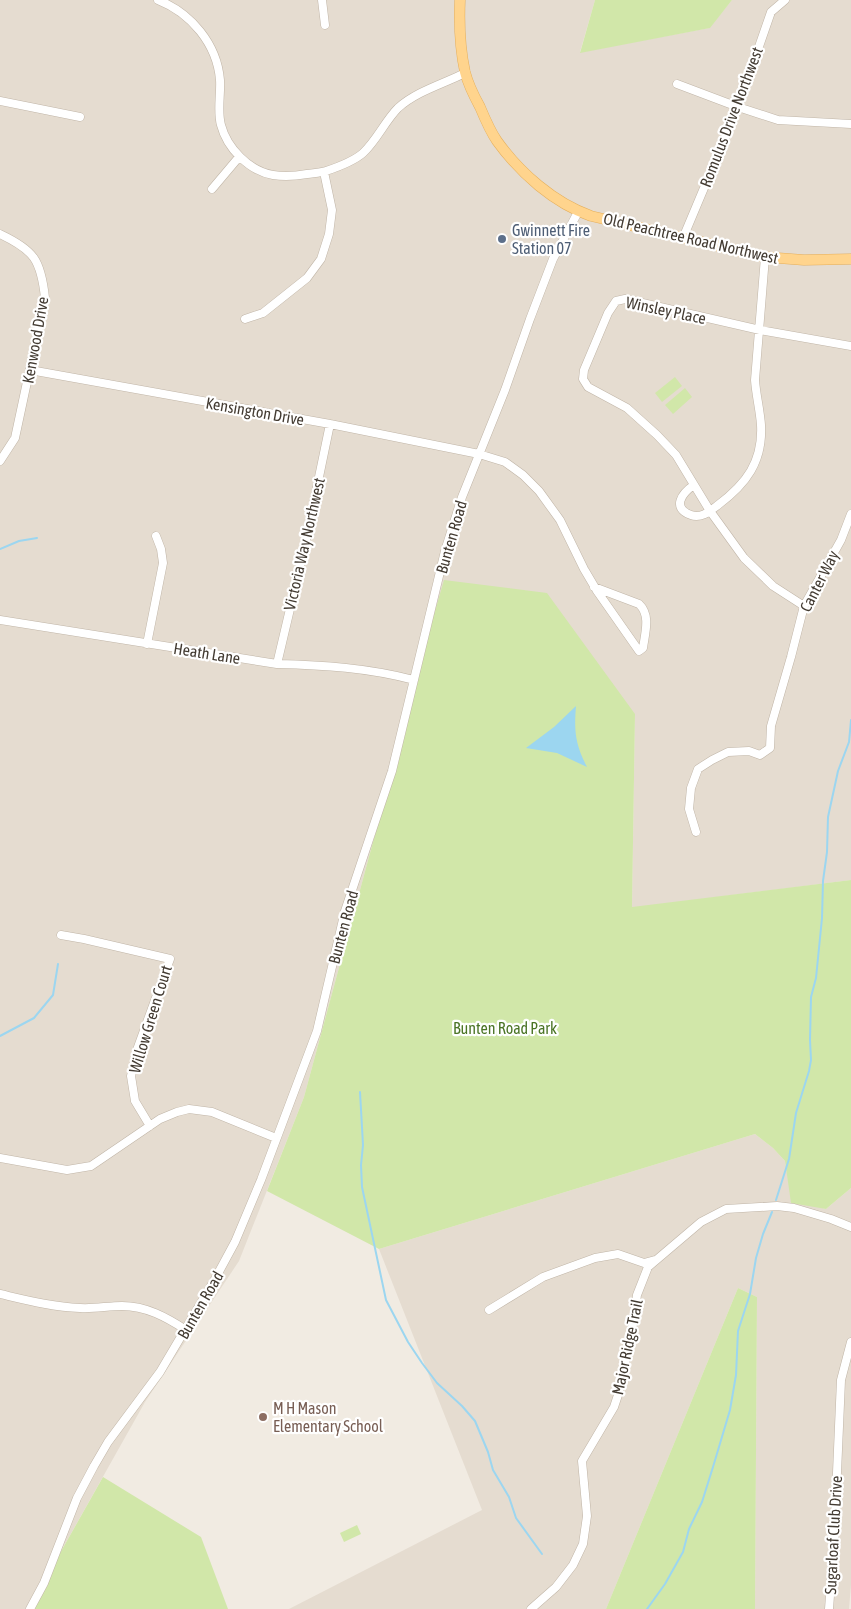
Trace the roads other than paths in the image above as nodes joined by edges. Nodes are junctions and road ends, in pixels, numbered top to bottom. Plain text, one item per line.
1 (158, 0) edge
2 (322, 0) edge
3 (460, 0) edge
4 (785, 0) edge
5 (325, 25) dead end
6 (466, 73) junction
7 (677, 84) dead end
8 (0, 101) edge
9 (738, 107) junction
10 (80, 117) dead end
11 (851, 124) edge
12 (239, 157) junction
13 (324, 172) junction
14 (212, 189) dead end
15 (578, 212) junction
16 (0, 234) edge
17 (683, 238) junction
18 (765, 257) junction
19 (851, 259) edge
20 (245, 319) dead end
21 (760, 330) junction
22 (851, 346) edge
23 (30, 370) junction
24 (330, 424) junction
25 (479, 454) junction
26 (0, 461) edge
27 (694, 485) junction
28 (710, 511) junction
29 (851, 514) edge
30 (156, 536) dead end
31 (594, 587) junction
32 (804, 606) junction
33 (0, 620) edge
34 (147, 644) junction
35 (277, 664) junction
36 (414, 680) junction
37 (696, 832) dead end
38 (61, 935) dead end
39 (150, 1126) junction
40 (276, 1138) junction
41 (0, 1158) edge
42 (851, 1227) edge
43 (660, 1258) junction
44 (0, 1294) edge
45 (488, 1310) dead end
46 (186, 1330) junction
47 (851, 1342) edge
48 (30, 1609) edge
49 (531, 1609) edge
50 (829, 1609) edge

1 - 12 street
2 - 5 street
3 - 6 main road, Old Peachtree Road Northwest
4 - 9 street, Romulus Drive Northwest
6 - 13 street
6 - 15 main road, Old Peachtree Road Northwest
7 - 9 street
8 - 10 street
9 - 11 street
9 - 17 street, Romulus Drive Northwest
12 - 13 street
12 - 14 street
13 - 20 street
15 - 17 main road, Old Peachtree Road Northwest
15 - 25 street, Bunten Road
16 - 23 street, Kenwood Drive
17 - 18 main road, Old Peachtree Road Northwest
18 - 19 main road, Old Peachtree Road Northwest
18 - 21 street
21 - 22 street, Winsley Place
21 - 27 street, Winsley Place
21 - 28 street
23 - 24 street, Kensington Drive
23 - 26 street, Kenwood Drive
24 - 25 street, Kensington Drive
24 - 35 street, Victoria Way Northwest
25 - 31 street, Kensington Drive
25 - 36 street, Bunten Road
27 - 28 street, Winsley Place
27 - 28 street
28 - 32 street, Winsley Place
29 - 32 street, Canter Way
30 - 34 street
31 - 31 street, Kensington Drive
32 - 37 street, Canter Way
33 - 34 street, Heath Lane
34 - 35 street, Heath Lane
35 - 36 street, Heath Lane
36 - 40 street, Bunten Road
38 - 39 street, Willow Green Court
39 - 40 street
39 - 41 street
40 - 46 street, Bunten Road
42 - 43 street, Major Ridge Trail
43 - 45 street
43 - 49 street, Major Ridge Trail
44 - 46 street
46 - 48 street, Bunten Road
47 - 50 street, Sugarloaf Club Drive

